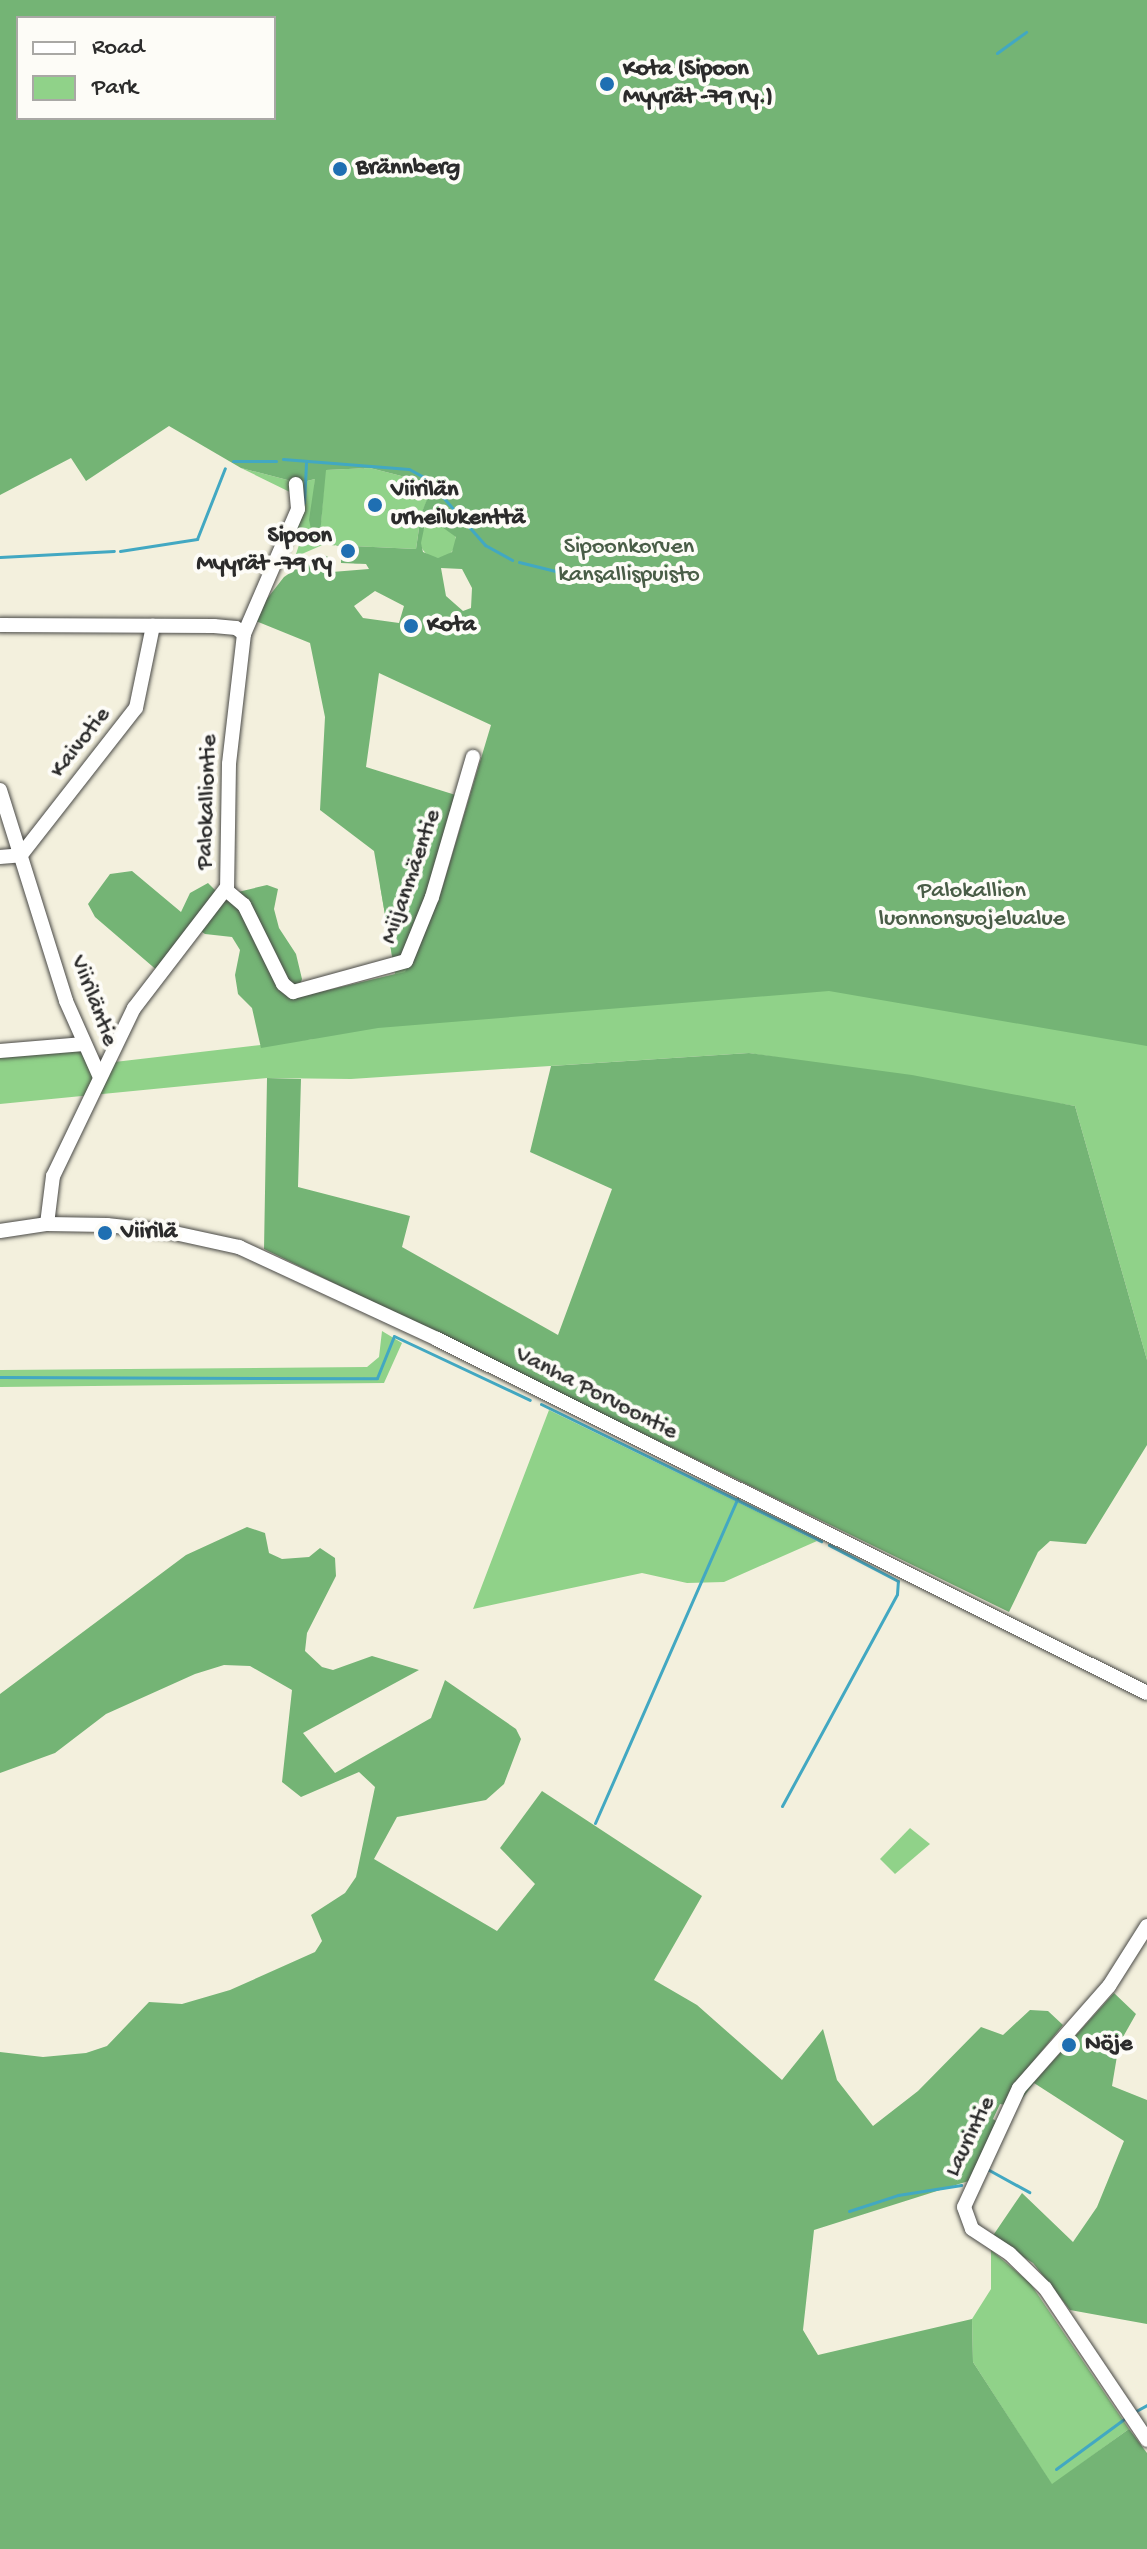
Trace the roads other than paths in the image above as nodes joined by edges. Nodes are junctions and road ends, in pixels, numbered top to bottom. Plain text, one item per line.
1 (296, 484) dead end
2 (0, 625) edge
3 (153, 626) junction
4 (244, 634) junction
5 (473, 757) dead end
6 (0, 790) edge
7 (21, 855) junction
8 (0, 857) edge
9 (226, 890) junction
10 (84, 1044) junction
11 (0, 1051) edge
12 (99, 1075) junction
13 (47, 1224) junction
14 (0, 1231) edge
15 (1147, 1693) edge
16 (1147, 1926) edge
17 (1147, 2440) edge

1 - 4 street, Palokalliontie
2 - 3 street
3 - 4 street
3 - 7 street, Kaivotie
4 - 9 street, Palokalliontie
5 - 9 street, Miijanmäentie
6 - 7 street, Viiriläntie
7 - 8 street
7 - 10 street, Viiriläntie
9 - 12 street, Palokalliontie
10 - 11 street
10 - 12 street, Viiriläntie
12 - 13 street, Viiriläntie
13 - 14 street, Vanha Porvoontie
13 - 15 street, Vanha Porvoontie
16 - 17 street, Laurintie

